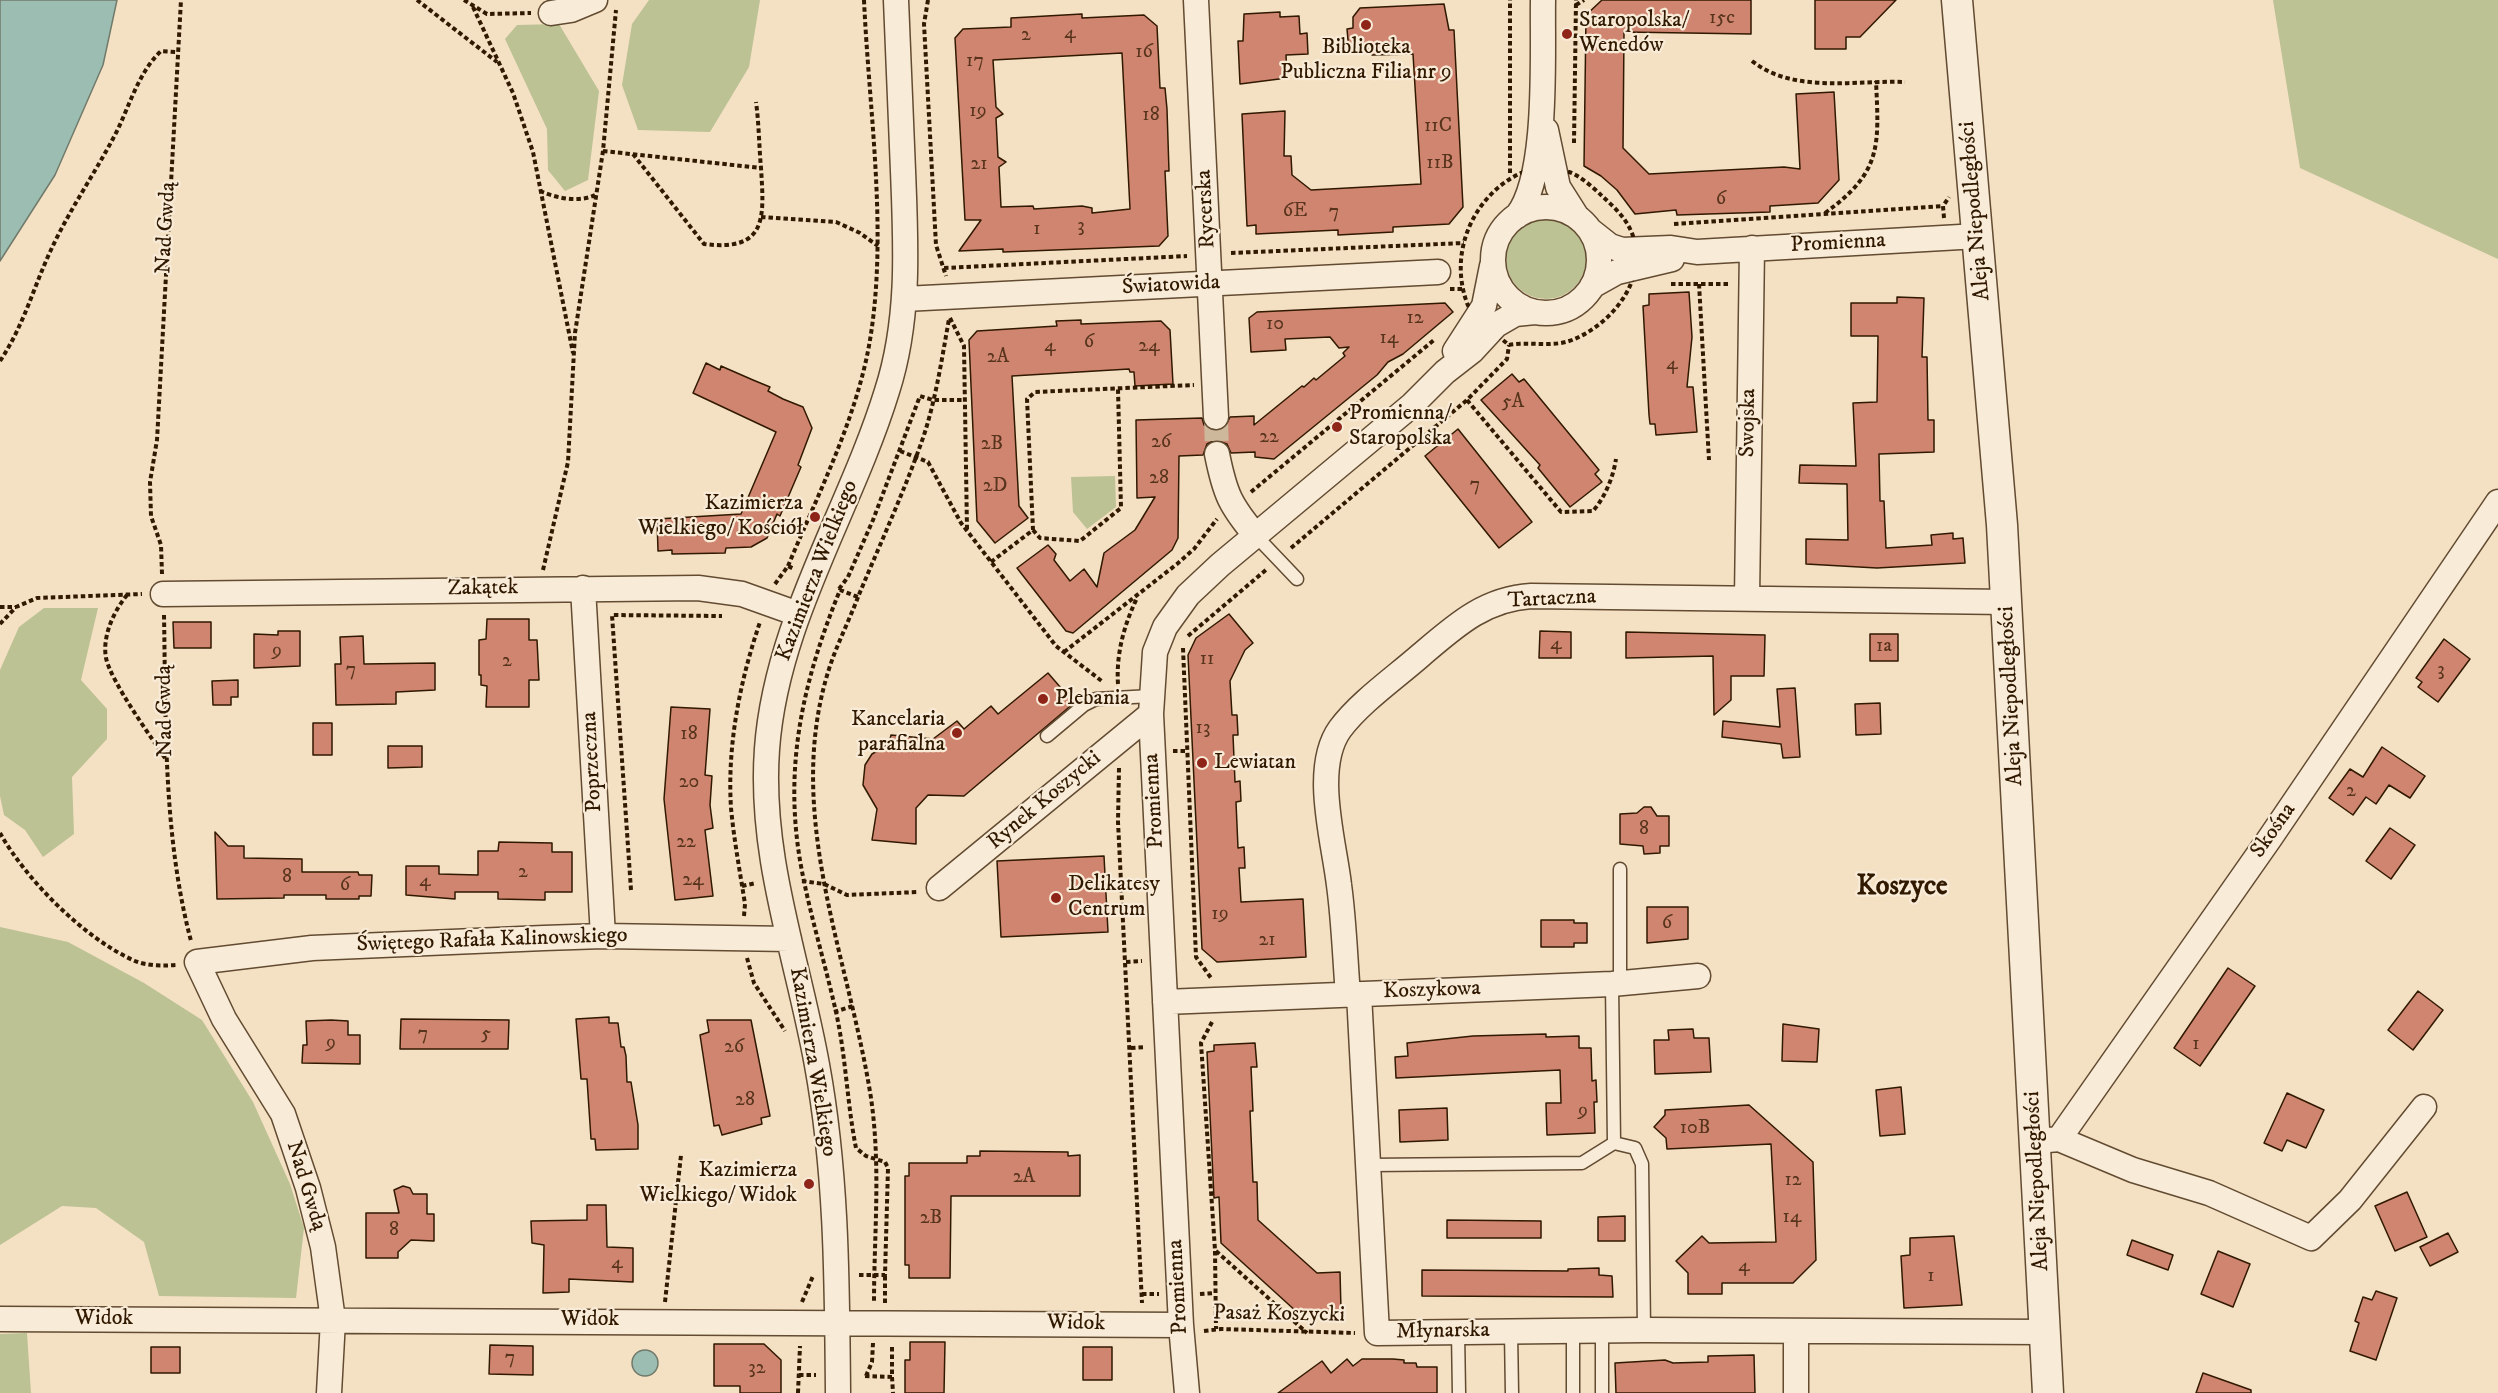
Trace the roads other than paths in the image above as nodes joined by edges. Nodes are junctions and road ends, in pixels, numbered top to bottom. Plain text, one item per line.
1 (896, 0) edge
2 (1196, 0) edge
3 (1543, 0) edge
4 (1957, 0) edge
5 (606, 3) edge
6 (551, 13) road end
7 (1558, 171) junction
8 (1517, 216) junction
9 (1584, 224) junction
10 (1978, 236) junction
11 (1634, 243) junction
12 (1752, 248) junction
13 (1493, 265) junction
14 (1438, 272) dead end
15 (1211, 284) junction
16 (1592, 286) junction
17 (904, 299) junction
18 (1535, 312) junction
19 (1482, 323) junction
20 (1216, 417) tunnel mouth
21 (1216, 454) tunnel mouth
22 (2498, 502) edge
23 (1256, 536) junction
24 (1297, 579) dead end
25 (583, 588) junction
26 (163, 594) road end
27 (1748, 598) junction
28 (2007, 602) junction
29 (798, 615) junction
30 (1151, 705) junction
31 (1047, 736) dead end
32 (1620, 869) dead end
33 (939, 888) road end
34 (603, 936) junction
35 (789, 939) junction
36 (197, 962) joint
37 (1698, 976) dead end
38 (1616, 984) junction
39 (1353, 994) junction
40 (1165, 1002) junction
41 (2424, 1107) dead end
42 (2048, 1140) junction
43 (1614, 1143) junction
44 (1369, 1165) junction
45 (0, 1319) edge
46 (333, 1320) junction
47 (838, 1322) junction
48 (1181, 1329) junction
49 (1602, 1330) junction
50 (1644, 1330) junction
51 (1573, 1331) junction
52 (1458, 1332) junction
53 (1511, 1332) junction
54 (1796, 1332) junction
55 (2045, 1332) junction
56 (328, 1393) edge
57 (838, 1393) edge
58 (1187, 1393) edge
59 (1459, 1393) edge
60 (1512, 1393) edge
61 (1573, 1393) edge
62 (1602, 1393) edge
63 (1796, 1393) edge
64 (2048, 1393) edge

1 - 17 street, Kazimierza Wielkiego
2 - 15 street, Rycerska
3 - 7 street
4 - 10 street, Aleja Niepodległości
5 - 6 street
7 - 8 street
7 - 9 street
8 - 9 street
8 - 13 street
9 - 11 street, Promienna
9 - 16 street
10 - 12 street, Promienna
10 - 28 street, Aleja Niepodległości
11 - 12 street, Promienna
11 - 16 street, Promienna
12 - 27 street, Swojska
13 - 18 street
13 - 19 street, Promienna
14 - 15 street, Światowida
15 - 17 street, Światowida
15 - 20 street, Rycerska
16 - 18 street
17 - 29 street, Kazimierza Wielkiego
18 - 19 street, Promienna
19 - 23 street, Promienna
21 - 23 street
22 - 42 street, Skośna
23 - 24 lane
23 - 30 street, Promienna
25 - 26 street, Zakątek
25 - 29 street, Zakątek
25 - 34 street, Poprzeczna
27 - 28 street, Tartaczna
27 - 39 street, Tartaczna
28 - 42 street, Aleja Niepodległości
29 - 35 street, Kazimierza Wielkiego
30 - 31 lane
30 - 33 street, Rynek Koszycki
30 - 40 street, Promienna
32 - 38 lane
34 - 35 street, Świętego Rafała Kalinowskiego
34 - 36 street, Świętego Rafała Kalinowskiego
35 - 47 street, Kazimierza Wielkiego
36 - 46 street, Nad Gwdą
37 - 38 street, Koszykowa
38 - 39 street, Koszykowa
38 - 43 lane
39 - 40 street, Koszykowa
39 - 44 street, Młynarska
40 - 48 street, Promienna
41 - 42 street
42 - 55 street, Aleja Niepodległości
43 - 44 lane
43 - 50 lane
44 - 52 street, Młynarska
45 - 46 street, Widok
46 - 47 street, Widok
46 - 56 street, Nad Gwdą
47 - 48 street, Widok
47 - 57 street, Kazimierza Wielkiego
48 - 58 street, Promienna
49 - 50 street, Młynarska
49 - 51 street, Młynarska
49 - 62 lane
50 - 54 street, Młynarska
51 - 53 street, Młynarska
51 - 61 lane
52 - 53 street, Młynarska
52 - 59 lane
53 - 60 lane
54 - 55 street, Młynarska
54 - 63 street
55 - 64 street, Aleja Niepodległości

